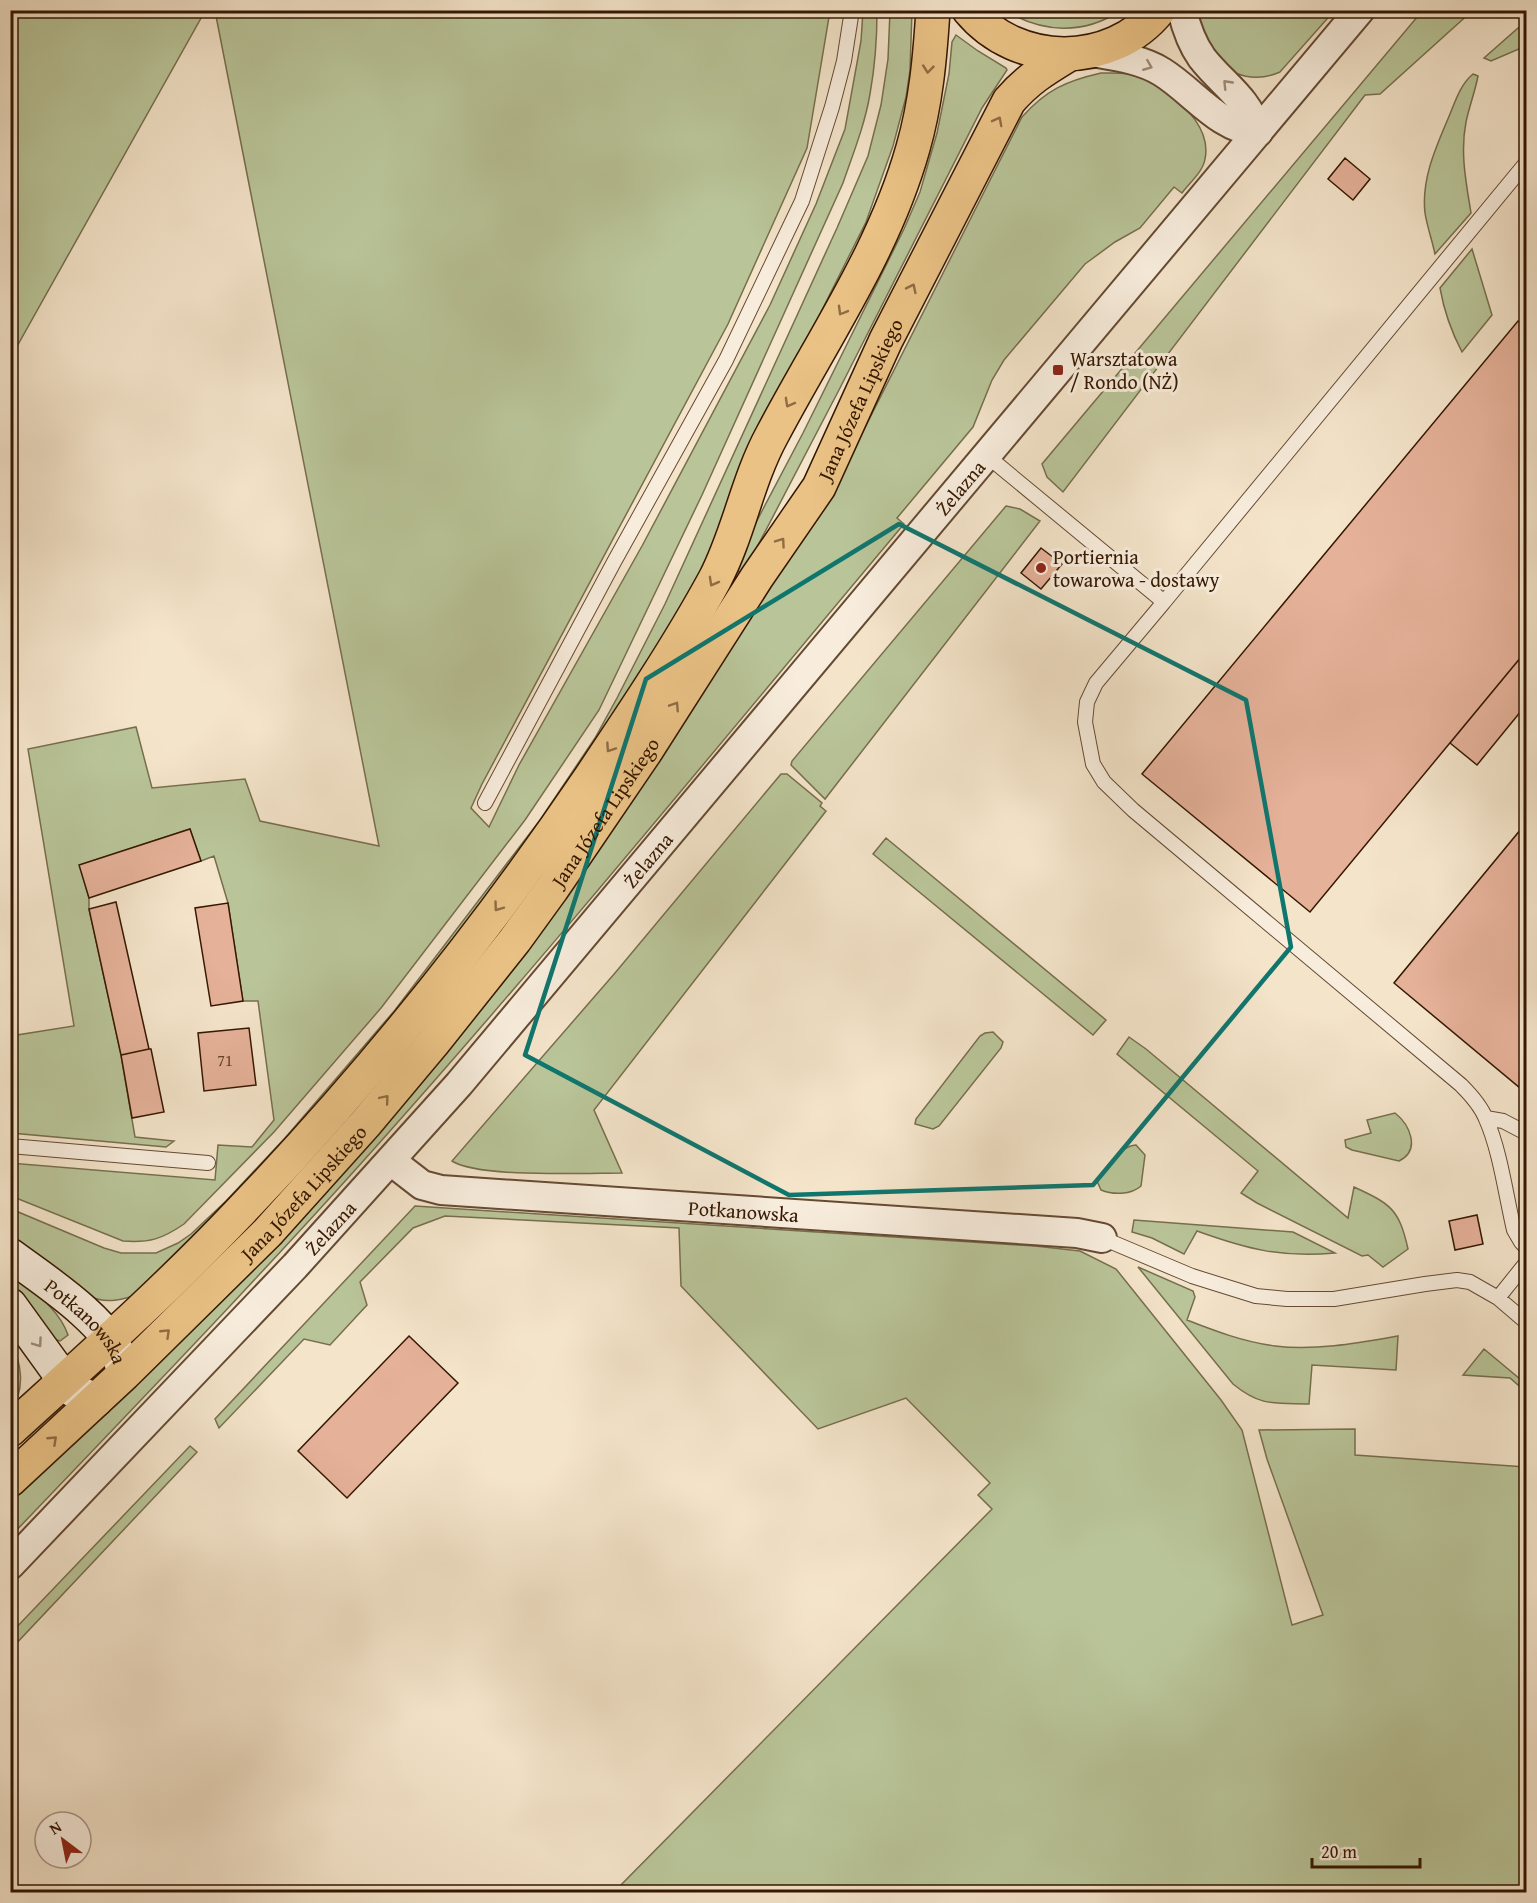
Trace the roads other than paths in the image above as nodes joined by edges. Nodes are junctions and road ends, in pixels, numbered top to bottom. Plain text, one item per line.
1 (852, 10) edge
2 (933, 10) edge
3 (969, 10) edge
4 (1159, 10) edge
5 (1182, 10) edge
6 (1360, 10) edge
7 (1080, 53) junction
8 (1258, 132) junction
9 (1527, 163) edge
10 (986, 455) junction
11 (1164, 602) junction
12 (485, 803) dead end
13 (1486, 1118) junction
14 (1527, 1133) edge
15 (10, 1146) edge
16 (391, 1161) junction
17 (208, 1163) dead end
18 (1102, 1238) joint
19 (1527, 1247) edge
20 (10, 1255) edge
21 (1527, 1263) edge
22 (1498, 1298) junction
23 (10, 1305) edge
24 (1527, 1322) edge
25 (110, 1338) junction
26 (124, 1374) junction
27 (65, 1381) junction
28 (96, 1400) junction
29 (10, 1430) edge
30 (10, 1480) edge
31 (10, 1564) edge

1 - 12 lane
2 -> 25 main road, Jana Józefa Lipskiego
3 - 7 main road
4 - 7 main road, Jana Józefa Lipskiego
8 -> 5 street
6 - 8 street, Żelazna
7 -> 8 street
26 -> 7 main road, Jana Józefa Lipskiego
8 - 10 street, Żelazna
9 - 11 lane
10 - 11 lane
10 - 16 street, Żelazna
11 - 13 lane
13 - 14 lane
13 - 19 lane
15 - 17 lane
16 - 18 street, Potkanowska
16 - 31 street, Żelazna
18 - 22 lane
20 - 25 street, Potkanowska
21 - 22 lane
22 - 24 lane
23 -> 27 street, Potkanowska
25 - 26 street, Potkanowska
25 - 27 main road, Jana Józefa Lipskiego
26 - 28 main road, Jana Józefa Lipskiego
27 - 28 street, Potkanowska
27 - 29 main road, Jana Józefa Lipskiego
30 -> 28 main road, Jana Józefa Lipskiego

